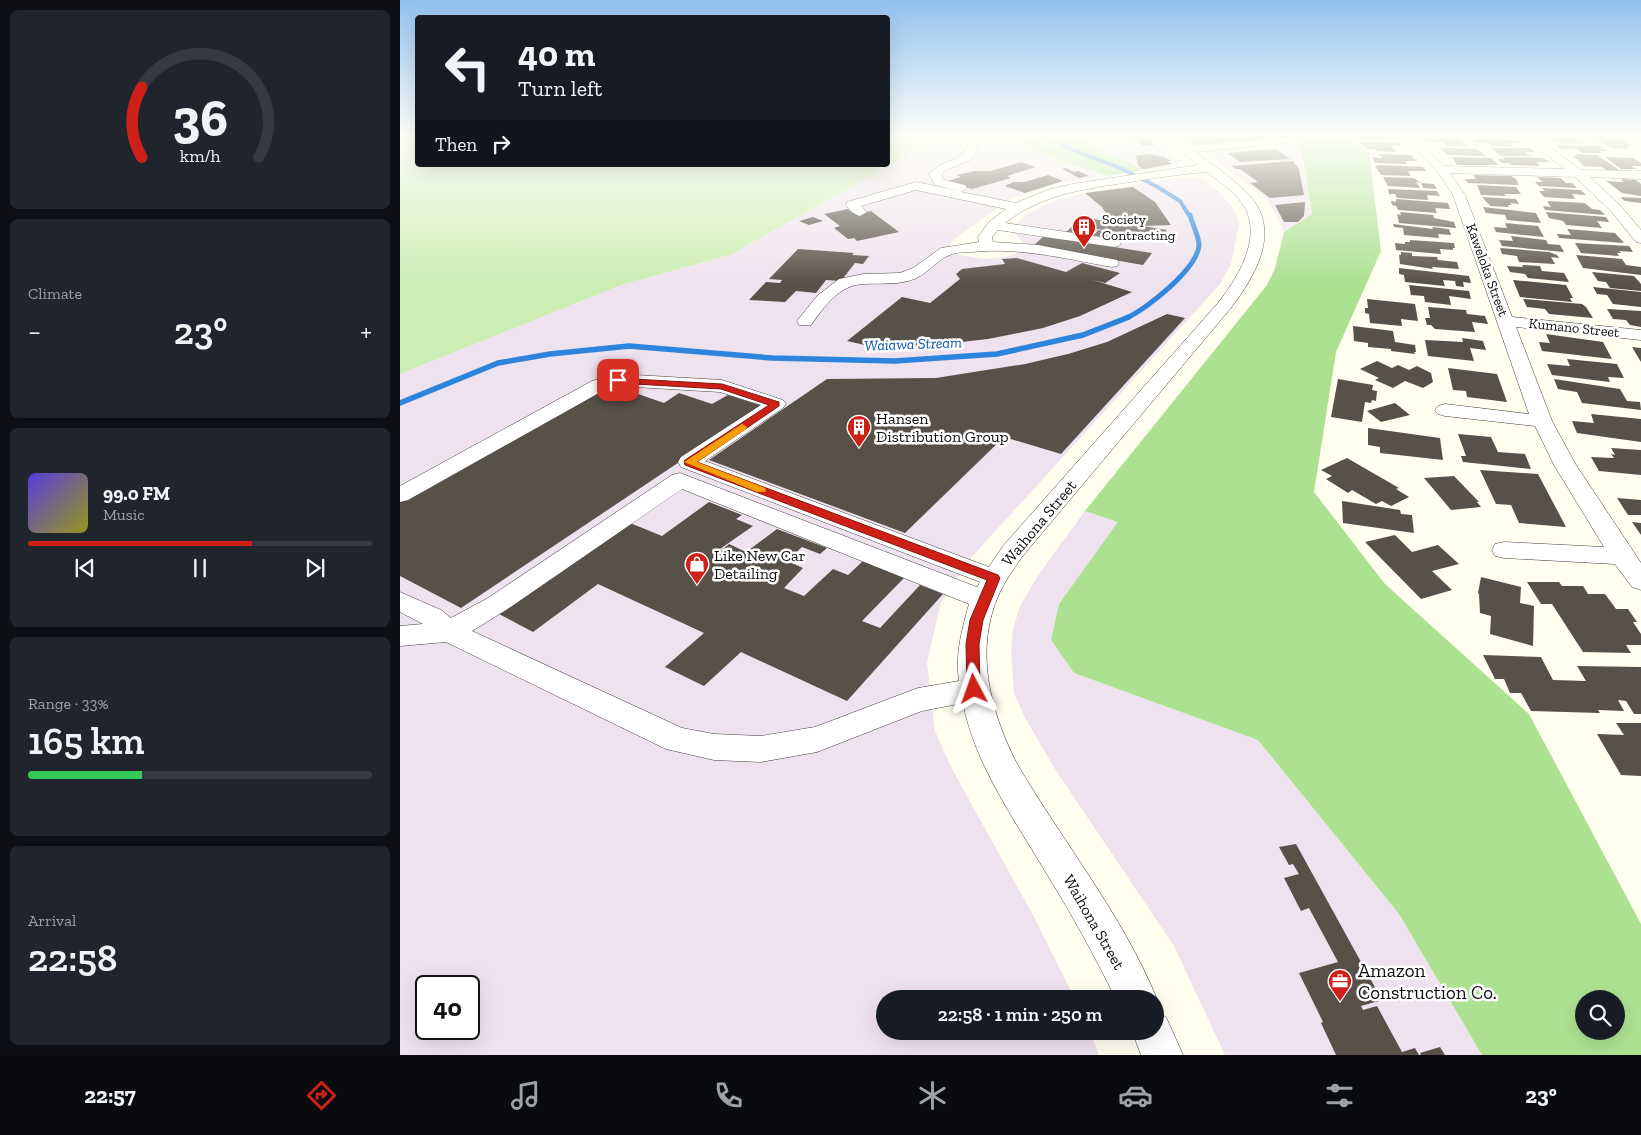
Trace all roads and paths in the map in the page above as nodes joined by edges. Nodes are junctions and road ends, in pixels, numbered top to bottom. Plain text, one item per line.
1 (948, 184) edge
2 (1095, 184) edge
3 (1229, 184) edge
4 (1452, 184) edge
5 (1591, 184) edge
6 (1029, 201) junction
7 (1016, 208) junction
8 (860, 212) dead end
9 (994, 224) junction
10 (1641, 239) edge
11 (1114, 243) dead end
12 (986, 245) junction
13 (1112, 263) dead end
14 (805, 321) dead end
15 (1506, 321) junction
16 (1641, 335) edge
17 (1445, 410) dead end
18 (1542, 421) junction
19 (400, 495) edge
20 (1504, 550) dead end
21 (1622, 556) junction
22 (1641, 581) edge
23 (989, 589) junction
24 (400, 601) edge
25 (449, 632) junction
26 (400, 636) edge
27 (974, 689) junction
28 (1132, 990) edge
29 (1156, 1040) edge
30 (1162, 1055) edge

1 - 6 street
2 - 6 street
3 - 23 street, Waihona Street
4 - 15 street, Kaweloka Street
5 - 10 street
6 - 7 street
7 - 8 street
7 - 9 street
9 - 11 street
9 - 12 street
12 - 13 street
12 - 14 street
15 - 16 street, Kumano Street
15 - 18 street, Kaweloka Street
17 - 18 street
18 - 21 street, Kaweloka Street
19 - 23 street
20 - 21 street
21 - 22 street, Kaweloka Street
23 - 25 street
23 - 27 street, Waihona Street
24 - 25 street
25 - 26 street
25 - 27 street
27 - 28 street, Waihona Street
29 - 30 street

